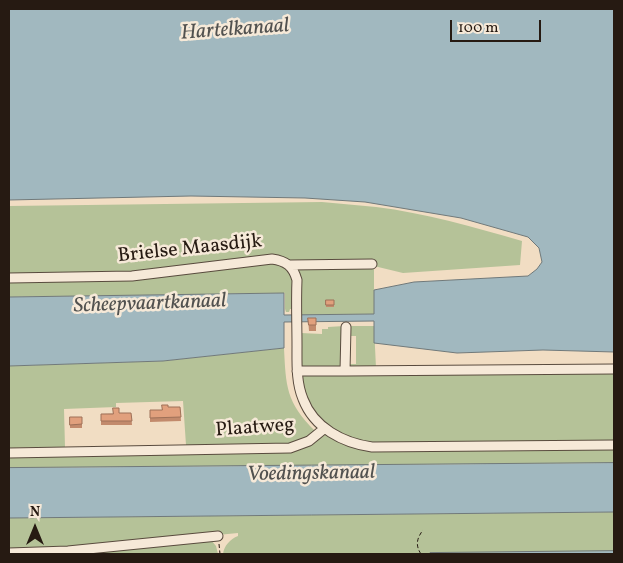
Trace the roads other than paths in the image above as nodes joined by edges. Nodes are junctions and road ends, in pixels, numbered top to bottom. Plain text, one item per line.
1 (372, 264) dead end
2 (290, 265) junction
3 (9, 278) edge
4 (346, 327) dead end
5 (614, 369) edge
6 (297, 371) junction
7 (346, 371) junction
8 (325, 428) junction
9 (614, 445) edge
10 (9, 452) edge
11 (218, 536) road end
12 (9, 553) edge

1 - 2 street
2 - 3 street, Brielse Maasdijk
2 - 6 street, Brielse Maasdijk
4 - 7 street
5 - 7 street
6 - 7 street
6 - 8 street, Brielse Maasdijk
8 - 9 street
8 - 10 street, Plaatweg
11 - 12 street

